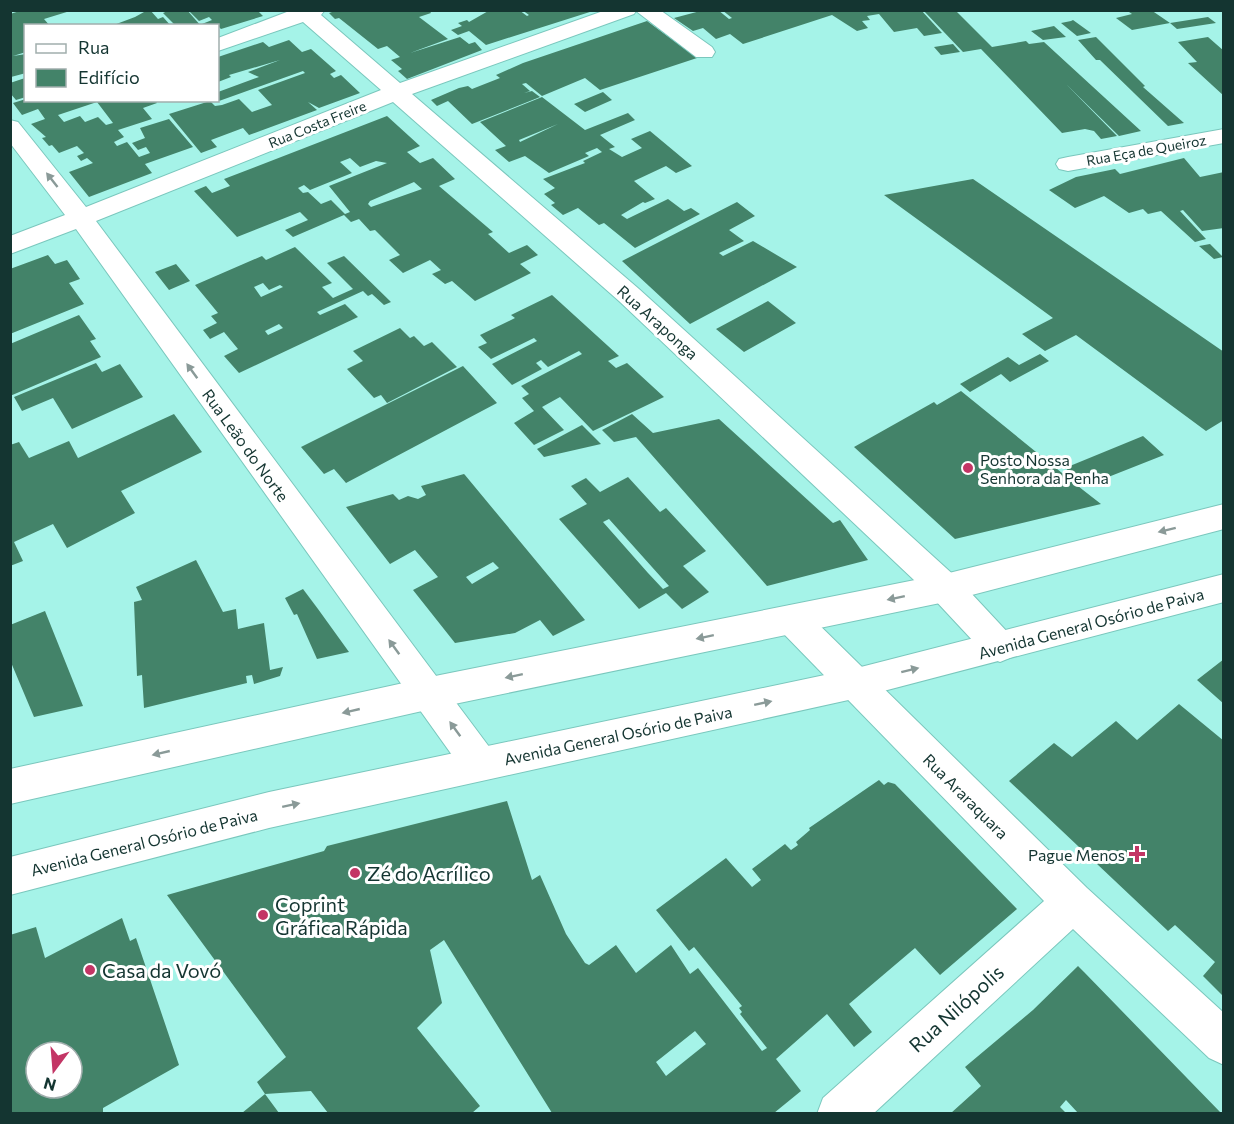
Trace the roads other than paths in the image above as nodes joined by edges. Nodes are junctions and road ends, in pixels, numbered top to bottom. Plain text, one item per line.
1 (627, 10) edge
2 (646, 10) edge
3 (307, 12) edge
4 (219, 45) edge
5 (704, 52) dead end
6 (398, 92) junction
7 (10, 127) edge
8 (1224, 136) edge
9 (1068, 164) dead end
10 (81, 218) junction
11 (10, 246) edge
12 (1224, 516) edge
13 (945, 588) junction
14 (1224, 588) edge
15 (791, 619) junction
16 (1000, 647) junction
17 (853, 684) junction
18 (429, 694) junction
19 (480, 764) junction
20 (10, 787) edge
21 (10, 876) edge
22 (1073, 902) junction
23 (1224, 1043) edge
24 (839, 1113) edge

1 - 6 street, Rua Costa Freire
2 - 5 street
3 - 4 street
3 - 6 street, Rua Araponga
6 - 10 street, Rua Costa Freire
6 - 13 street, Rua Araponga
10 -> 7 street, Rua Leão do Norte
8 - 9 street, Rua Eça de Queiroz
10 - 11 street, Rua Costa Freire
18 -> 10 street, Rua Leão do Norte
12 -> 13 street
13 -> 15 street
13 - 16 street, Rua Araponga
14 - 16 street, Avenida General Osório de Paiva
15 - 17 street, Rua Araraquara
15 -> 18 street
17 -> 16 street, Avenida General Osório de Paiva
19 -> 17 street, Avenida General Osório de Paiva
17 - 22 street, Rua Araraquara
19 -> 18 street, Rua Leão do Norte
18 -> 20 street
21 -> 19 street, Avenida General Osório de Paiva
22 - 23 street, Rua Araraquara
22 - 24 street, Rua Nilópolis

